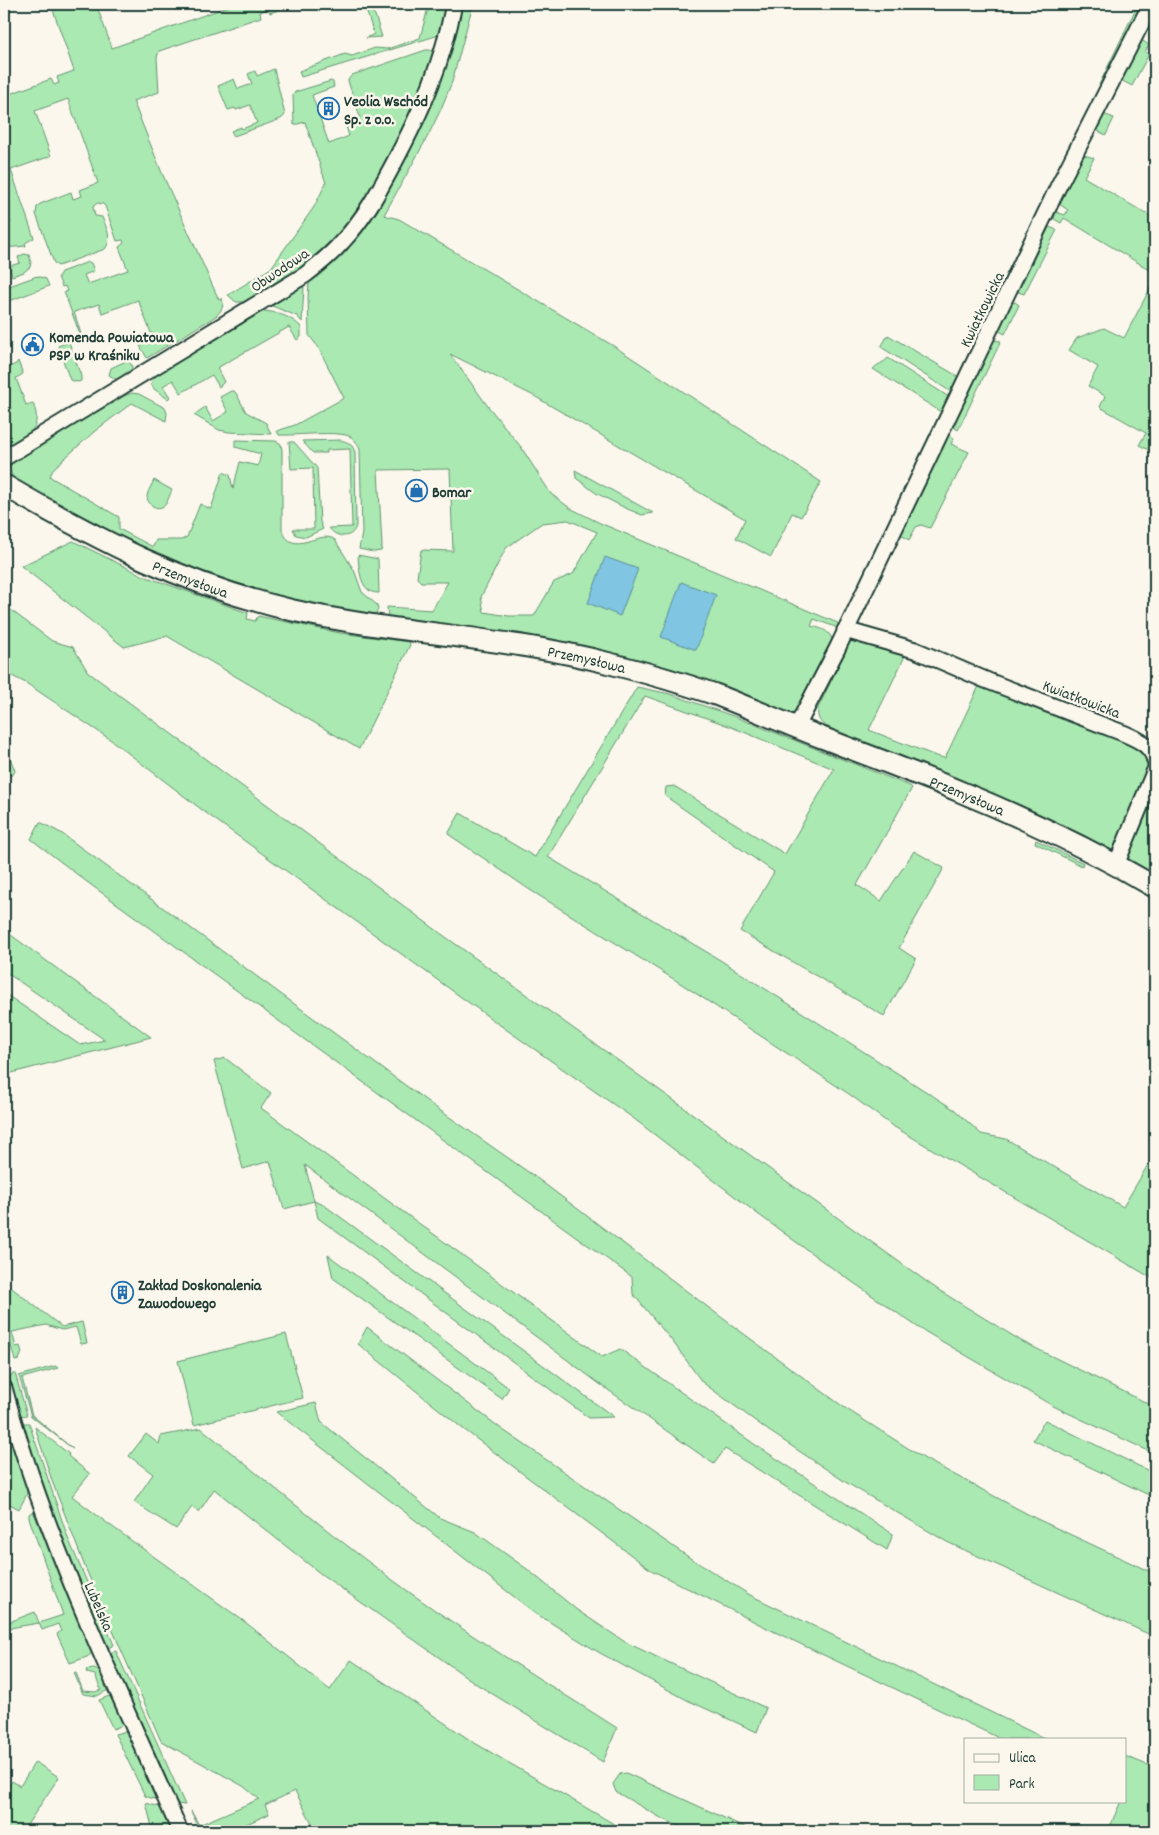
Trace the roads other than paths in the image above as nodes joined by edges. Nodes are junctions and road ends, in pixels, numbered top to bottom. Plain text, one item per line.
1 (454, 4) edge
2 (1151, 4) edge
3 (4, 458) edge
4 (4, 485) edge
5 (845, 630) junction
6 (796, 728) junction
7 (1155, 761) edge
8 (1155, 770) edge
9 (1116, 865) junction
10 (1155, 887) edge
11 (4, 1388) edge
12 (180, 1831) edge

1 - 3 street, Obwodowa
2 - 5 street, Kwiatkowicka
4 - 6 main road, Przemysłowa
5 - 6 street, Kwiatkowicka
5 - 7 street, Kwiatkowicka
6 - 9 main road, Przemysłowa
8 - 9 street
9 - 10 main road, Przemysłowa
11 - 12 street, Lubelska

